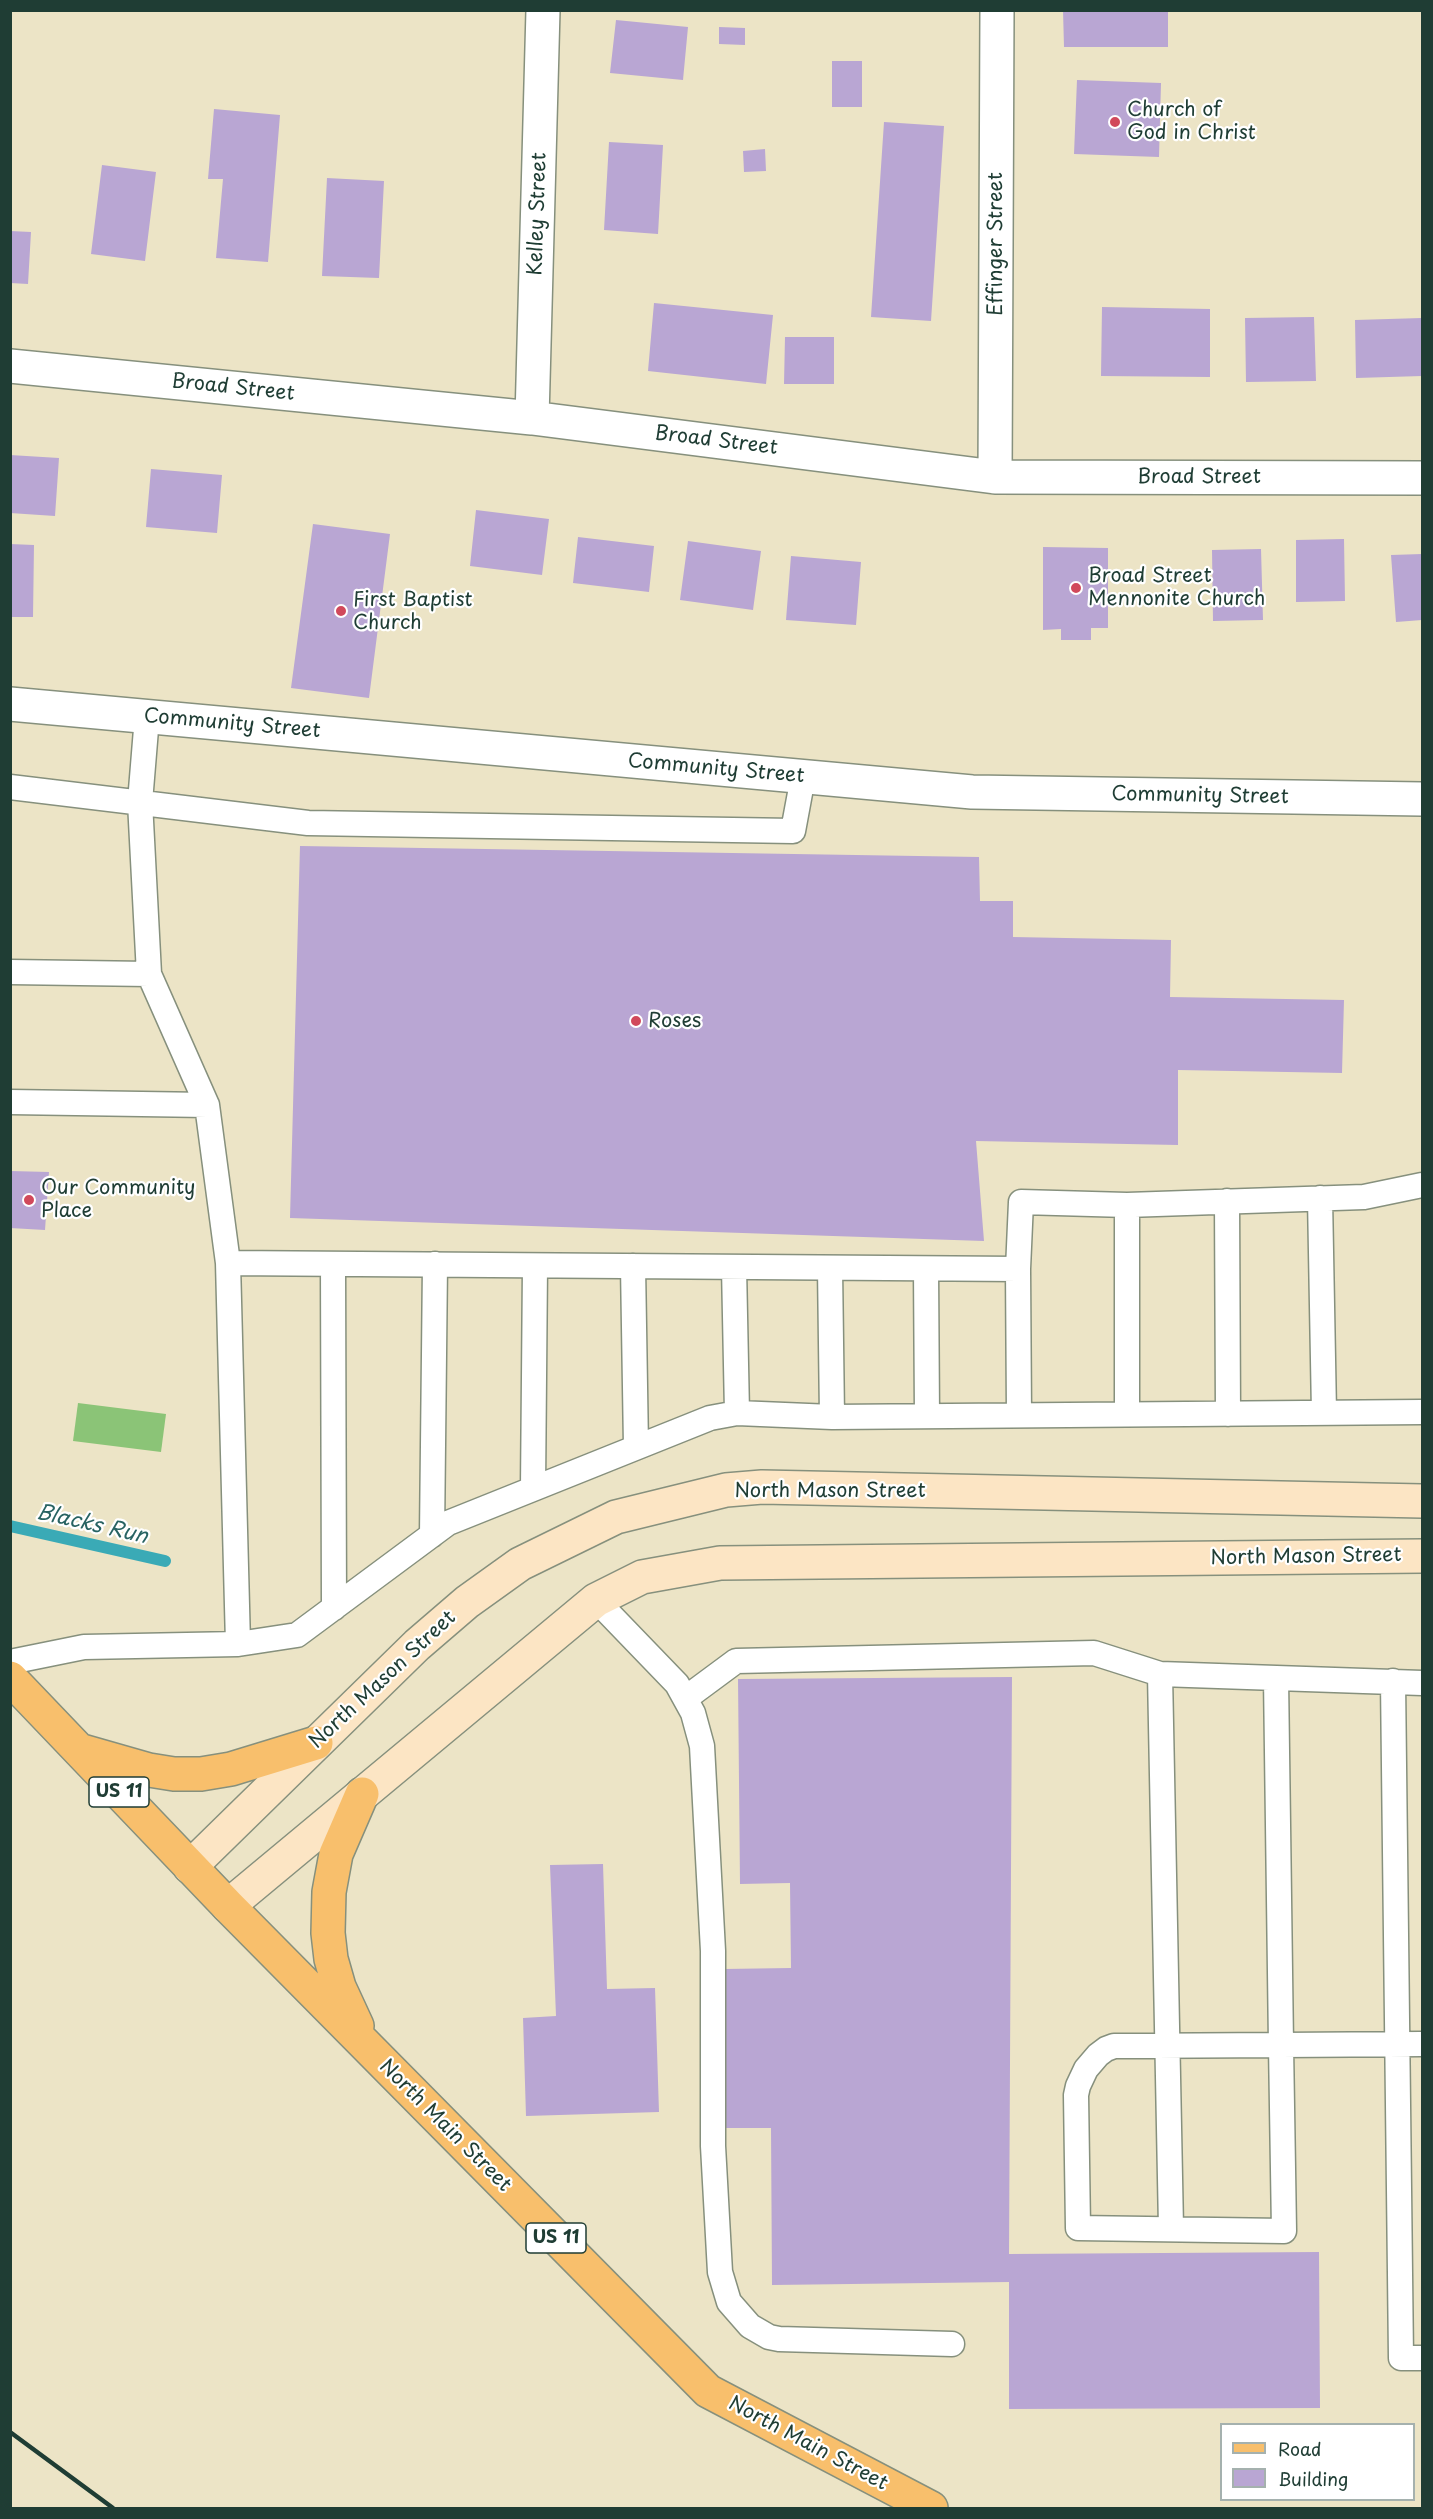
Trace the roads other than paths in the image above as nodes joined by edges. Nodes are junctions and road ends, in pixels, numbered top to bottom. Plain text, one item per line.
1 (543, 10) edge
2 (997, 10) edge
3 (10, 366) edge
4 (532, 418) junction
5 (995, 477) junction
6 (1422, 478) edge
7 (10, 704) edge
8 (147, 717) junction
9 (803, 777) junction
10 (10, 786) edge
11 (1422, 799) edge
12 (140, 802) junction
13 (10, 972) edge
14 (149, 974) junction
15 (10, 1102) edge
16 (207, 1105) junction
17 (1422, 1185) edge
18 (1320, 1198) junction
19 (1227, 1201) junction
20 (1127, 1205) junction
21 (228, 1263) junction
22 (333, 1264) junction
23 (435, 1264) junction
24 (535, 1266) junction
25 (633, 1266) junction
26 (734, 1267) junction
27 (830, 1268) junction
28 (926, 1269) junction
29 (1018, 1269) junction
30 (1422, 1412) edge
31 (736, 1413) junction
32 (1324, 1413) junction
33 (1127, 1414) junction
34 (1228, 1414) junction
35 (1019, 1415) junction
36 (832, 1416) junction
37 (927, 1416) junction
38 (636, 1447) junction
39 (533, 1488) junction
40 (1422, 1501) edge
41 (432, 1535) junction
42 (1422, 1556) edge
43 (596, 1600) junction
44 (334, 1608) junction
45 (238, 1644) junction
46 (10, 1662) edge
47 (1160, 1674) junction
48 (10, 1678) edge
49 (1276, 1678) junction
50 (1393, 1681) junction
51 (1422, 1683) edge
52 (686, 1698) junction
53 (316, 1743) junction
54 (79, 1750) junction
55 (363, 1794) junction
56 (190, 1867) junction
57 (228, 1906) junction
58 (1396, 2044) junction
59 (1422, 2044) edge
60 (1166, 2045) junction
61 (1281, 2045) junction
62 (367, 2047) junction
63 (1171, 2228) junction
64 (952, 2344) dead end
65 (1422, 2358) edge
66 (930, 2508) edge

1 - 4 street, Kelley Street
2 - 5 street, Effinger Street
3 - 4 street, Broad Street
4 - 5 street, Broad Street
5 - 6 street, Broad Street
7 - 8 street, Community Street
8 - 9 street, Community Street
8 - 12 lane
9 - 11 street, Community Street
9 - 12 lane
10 - 12 lane
12 - 14 lane
13 - 14 lane
14 - 16 lane
15 - 16 lane
16 - 21 lane
17 - 18 lane
18 - 19 lane
18 - 32 lane
19 - 20 lane
19 - 34 lane
20 - 29 lane
20 - 33 lane
21 - 22 lane
21 - 45 lane
22 - 23 lane
22 - 44 lane
23 - 24 lane
23 - 41 lane
24 - 25 lane
24 - 39 lane
25 - 26 lane
25 - 38 lane
26 - 27 lane
26 - 31 lane
27 - 28 lane
27 - 36 lane
28 - 29 lane
28 - 37 lane
29 - 35 lane
30 - 32 lane
31 - 36 lane
31 - 38 lane
32 - 34 lane
33 - 34 lane
33 - 35 lane
35 - 37 lane
36 - 37 lane
38 - 39 lane
39 - 41 lane
40 - 53 main road, North Mason Street
41 - 44 lane
42 - 43 main road, North Mason Street
43 - 52 lane
43 - 55 main road, North Mason Street
44 - 45 lane
45 - 46 lane
47 - 49 lane
47 - 52 lane
47 - 60 lane
48 - 54 main road, North Main Street / US 11
49 - 50 lane
49 - 61 lane
50 - 51 lane
50 - 58 lane
52 - 64 lane
53 - 54 main road
53 - 56 main road, North Mason Street
54 - 56 main road, North Main Street / US 11
55 - 57 main road, North Mason Street
55 - 62 main road
56 - 57 main road, North Main Street / US 11
57 - 62 main road, North Main Street / US 11
58 - 59 lane
58 - 61 lane
58 - 65 lane
60 - 61 lane
60 - 63 lane
60 - 63 lane
61 - 63 lane
62 - 66 main road, North Main Street / US 11

